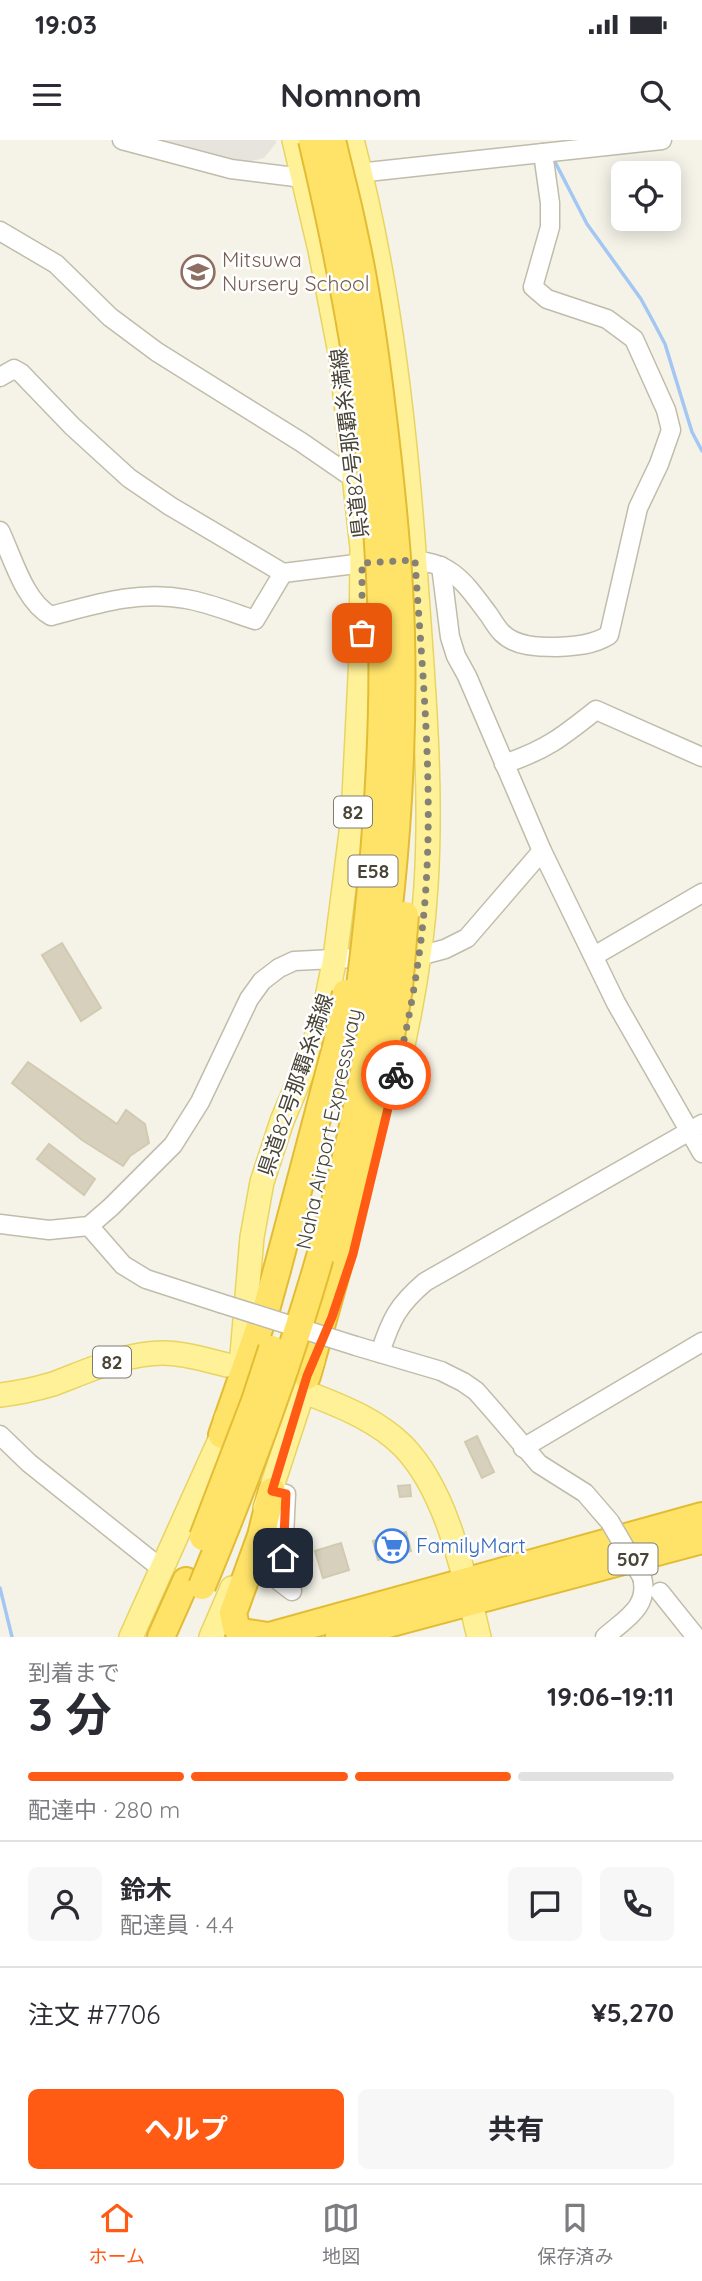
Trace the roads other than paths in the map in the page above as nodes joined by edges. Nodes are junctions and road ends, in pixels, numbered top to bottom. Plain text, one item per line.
1 (122, 140) edge
2 (294, 140) edge
3 (312, 140) edge
4 (332, 140) edge
5 (352, 140) edge
6 (662, 140) edge
7 (589, 143) edge
8 (543, 153) junction
9 (361, 173) junction
10 (303, 178) junction
11 (0, 231) edge
12 (0, 377) edge
13 (356, 477) junction
14 (0, 531) edge
15 (415, 560) junction
16 (362, 563) junction
17 (440, 566) junction
18 (283, 573) junction
19 (391, 734) junction
20 (702, 757) edge
21 (504, 764) junction
22 (542, 851) junction
23 (702, 893) edge
24 (419, 956) junction
25 (594, 956) junction
26 (335, 958) junction
27 (695, 1128) edge
28 (702, 1153) edge
29 (0, 1224) edge
30 (89, 1226) junction
31 (702, 1342) edge
32 (380, 1353) junction
33 (227, 1365) dead end
34 (311, 1386) junction
35 (0, 1395) edge
36 (0, 1435) edge
37 (222, 1435) junction
38 (523, 1448) junction
39 (272, 1491) junction
40 (702, 1516) edge
41 (702, 1540) edge
42 (163, 1570) junction
43 (292, 1591) dead end
44 (468, 1592) junction
45 (660, 1592) dead end
46 (131, 1637) edge
47 (161, 1637) edge
48 (180, 1637) edge
49 (211, 1637) edge
50 (267, 1637) edge
51 (339, 1637) edge
52 (479, 1637) edge
53 (605, 1637) edge
54 (696, 1637) edge

1 - 10 street
2 - 10 main road, 県道82号那覇糸満線 / 82
3 - 19 highway, Naha Airport Expressway / E58, bridge
4 - 19 highway, Naha Airport Expressway / E58, bridge
5 - 9 main road
6 - 7 street
7 - 8 street
8 - 9 street
8 - 17 street
9 - 10 street
9 - 15 main road
10 - 13 main road, 県道82号那覇糸満線 / 82
11 - 13 street
12 - 18 street
13 - 16 main road, 県道82号那覇糸満線 / 82
14 - 18 street
15 - 16 street
15 - 17 street
15 - 24 main road
16 - 18 street
16 - 26 main road, 県道82号那覇糸満線 / 82
17 - 21 street
19 - 34 highway, bridge
19 - 37 highway, bridge
19 - 47 highway, Naha Airport Expressway / E58, bridge
19 - 48 highway, Naha Airport Expressway / E58, bridge
20 - 21 street
21 - 22 street
22 - 24 street
22 - 25 street
23 - 25 street
24 - 26 street
24 - 34 main road
25 - 27 street
26 - 30 street
26 - 37 main road, 県道82号那覇糸満線 / 82
27 - 28 street
27 - 32 street
29 - 30 street
30 - 32 street, bridge
31 - 38 street
32 - 38 street
33 - 35 main road, 82
34 - 39 main road
34 - 44 main road
36 - 42 street
37 - 42 main road, 県道82号那覇糸満線 / 82
38 - 53 street, bridge
39 - 43 street
39 - 49 main road
39 - 50 highway
40 - 44 highway, 507
41 - 44 highway, 507
42 - 46 main road, 県道82号那覇糸満線 / 82
44 - 50 highway, 507
44 - 51 highway, 507
44 - 52 main road
45 - 54 street

